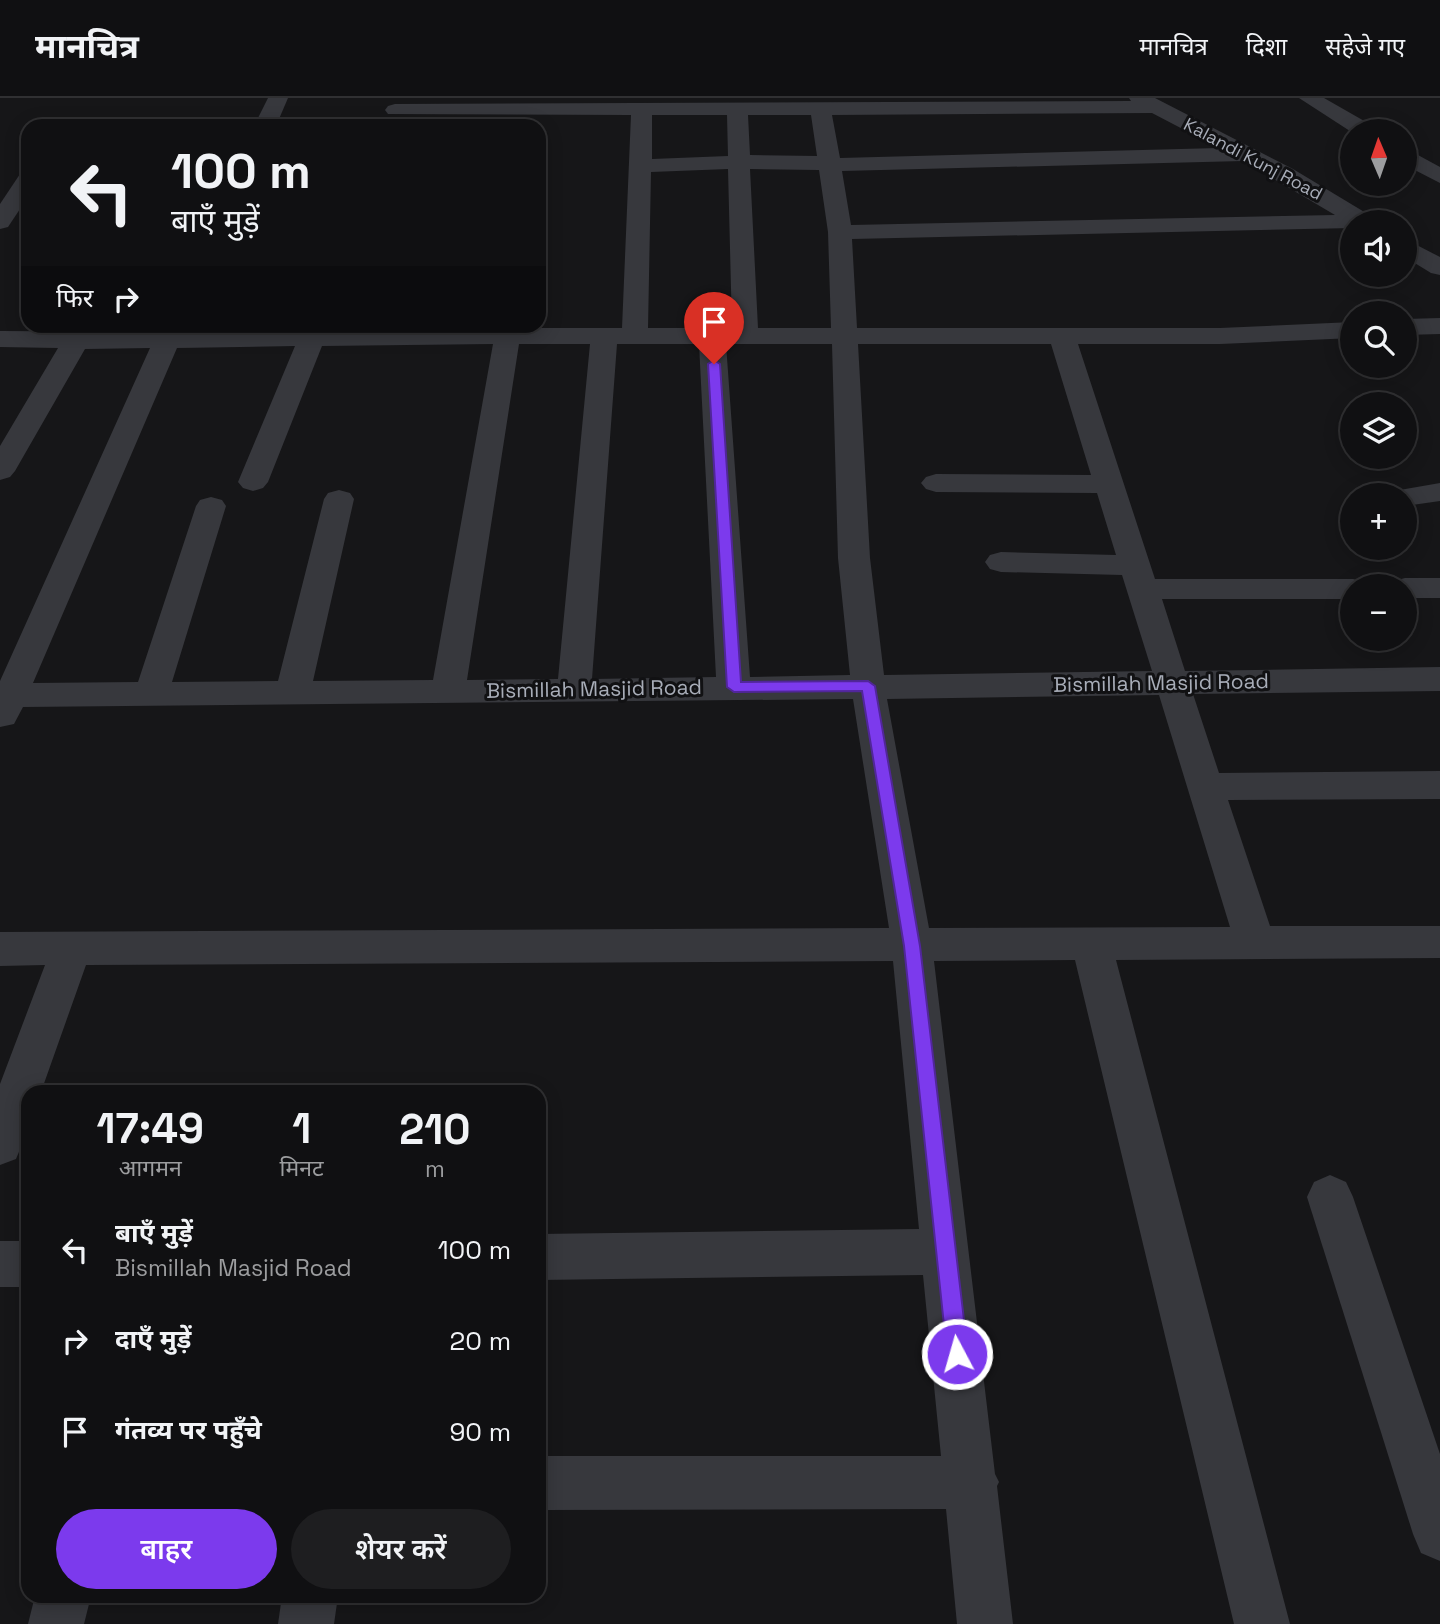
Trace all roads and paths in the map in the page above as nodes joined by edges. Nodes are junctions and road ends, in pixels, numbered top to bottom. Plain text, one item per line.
1 (278, 98) edge
2 (1309, 98) edge
3 (1147, 102) edge
4 (737, 109) junction
5 (821, 109) junction
6 (642, 110) junction
7 (394, 111) edge
8 (268, 119) edge
9 (540, 119) edge
10 (1345, 119) edge
11 (1242, 154) junction
12 (738, 162) junction
13 (1418, 163) edge
14 (829, 164) junction
15 (640, 166) junction
16 (1440, 176) edge
17 (21, 190) edge
18 (1346, 210) edge
19 (0, 222) edge
20 (1340, 222) edge
21 (839, 232) junction
22 (1417, 254) edge
23 (1440, 268) edge
24 (1440, 326) edge
25 (1417, 327) edge
26 (1340, 331) edge
27 (33, 333) edge
28 (42, 333) edge
29 (160, 333) edge
30 (170, 333) edge
31 (315, 333) edge
32 (508, 333) edge
33 (535, 333) edge
34 (1062, 336) junction
35 (635, 337) junction
36 (712, 337) junction
37 (745, 337) junction
38 (845, 337) junction
39 (604, 338) junction
40 (0, 339) edge
41 (76, 341) junction
42 (0, 471) edge
43 (253, 482) dead end
44 (936, 483) dead end
45 (1109, 484) junction
46 (1440, 492) edge
47 (1417, 495) edge
48 (339, 499) dead end
49 (211, 506) dead end
50 (1001, 562) dead end
51 (1138, 577) junction
52 (1340, 588) edge
53 (1440, 588) edge
54 (1417, 589) edge
55 (1440, 679) edge
56 (1172, 683) junction
57 (868, 686) junction
58 (734, 687) junction
59 (448, 690) junction
60 (574, 691) junction
61 (293, 692) junction
62 (150, 694) junction
63 (4, 703) edge
64 (1440, 785) edge
65 (1205, 787) junction
66 (1440, 942) edge
67 (1255, 943) junction
68 (1092, 945) junction
69 (912, 946) junction
70 (0, 949) edge
71 (71, 949) junction
72 (21, 1085) edge
73 (21, 1086) edge
74 (0, 1144) edge
75 (1330, 1197) dead end
76 (946, 1252) junction
77 (546, 1257) edge
78 (21, 1264) edge
79 (0, 1265) edge
80 (972, 1482) junction
81 (546, 1483) edge
82 (1440, 1534) edge
83 (61, 1603) edge
84 (309, 1603) edge
85 (56, 1624) edge
86 (306, 1624) edge
87 (985, 1624) edge
88 (1262, 1624) edge

1 - 8 street
2 - 10 street
3 - 5 street
3 - 11 street, Kalandi Kunj Road
4 - 5 street
4 - 6 street
4 - 12 street
5 - 14 street
6 - 9 street
6 - 15 street
7 - 9 street
11 - 14 street
11 - 18 street, Kalandi Kunj Road
12 - 14 street
12 - 15 street
12 - 37 street
13 - 16 street
14 - 21 street
15 - 35 street
17 - 19 street
20 - 21 street
21 - 38 street
22 - 23 street
24 - 25 street
26 - 34 street
27 - 40 street
28 - 41 street
29 - 41 street
30 - 63 street
31 - 43 street
32 - 59 street
33 - 39 street
34 - 38 street
34 - 45 street
35 - 36 street
35 - 39 street
36 - 37 street
36 - 58 street
37 - 38 street
38 - 57 street
39 - 60 street
41 - 42 street
44 - 45 street
45 - 51 street
46 - 47 street
48 - 61 street
49 - 62 street
50 - 51 street
51 - 52 street
51 - 56 street
53 - 54 street
55 - 56 street, Bismillah Masjid Road
56 - 57 street, Bismillah Masjid Road
56 - 65 street
57 - 58 street, Bismillah Masjid Road
57 - 69 street
58 - 60 street, Bismillah Masjid Road
59 - 60 street, Bismillah Masjid Road
59 - 61 street, Bismillah Masjid Road
61 - 62 street, Bismillah Masjid Road
62 - 63 street, Bismillah Masjid Road
64 - 65 street
65 - 67 street
66 - 67 street
67 - 68 street
68 - 69 street
68 - 88 street
69 - 71 street
69 - 76 street
70 - 71 street
71 - 72 street
73 - 74 street
75 - 82 street
76 - 77 street
76 - 80 street
78 - 79 street
80 - 81 street
80 - 87 street
83 - 85 street
84 - 86 street

